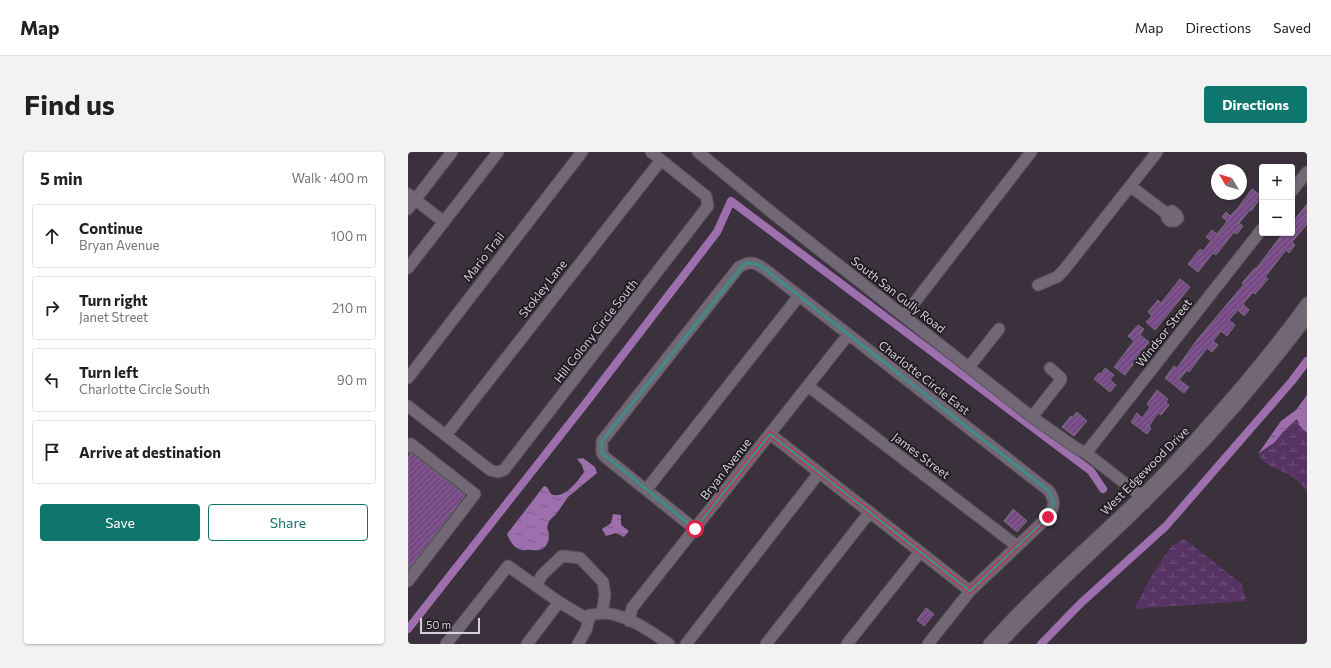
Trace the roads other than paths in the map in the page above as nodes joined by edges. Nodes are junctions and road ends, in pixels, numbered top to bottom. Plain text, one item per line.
1 (452, 152) edge
2 (498, 152) edge
3 (582, 152) edge
4 (651, 152) edge
5 (698, 152) edge
6 (1031, 152) edge
7 (1157, 152) edge
8 (661, 160) junction
9 (1307, 172) edge
10 (1130, 186) junction
11 (1295, 187) edge
12 (412, 197) edge
13 (408, 209) edge
14 (1166, 213) dead end
15 (444, 222) junction
16 (1259, 233) edge
17 (408, 268) edge
18 (1038, 285) dead end
19 (798, 296) junction
20 (1307, 303) edge
21 (904, 316) junction
22 (1307, 318) edge
23 (999, 328) dead end
24 (848, 335) junction
25 (969, 367) junction
26 (1050, 368) dead end
27 (408, 378) edge
28 (808, 386) junction
29 (408, 406) edge
30 (1032, 417) junction
31 (770, 434) junction
32 (446, 435) junction
33 (408, 447) edge
34 (1086, 454) junction
35 (819, 473) junction
36 (646, 490) junction
37 (1142, 500) junction
38 (870, 512) junction
39 (695, 529) junction
40 (1017, 546) junction
41 (920, 552) junction
42 (408, 581) edge
43 (536, 586) junction
44 (970, 591) junction
45 (559, 602) junction
46 (602, 613) junction
47 (589, 620) junction
48 (629, 621) junction
49 (446, 644) edge
50 (527, 644) edge
51 (578, 644) edge
52 (669, 644) edge
53 (686, 644) edge
54 (766, 644) edge
55 (847, 644) edge
56 (928, 644) edge
57 (989, 644) edge
58 (1000, 644) edge

1 - 12 street
2 - 15 street
3 - 27 street, Mario Trail
4 - 8 street
5 - 21 street, South San Gully Road
6 - 21 street
7 - 10 street
8 - 32 street, Stokley Lane
8 - 32 street, Hill Colony Circle South
9 - 11 street
10 - 14 street
10 - 18 street
12 - 13 street
12 - 15 street
15 - 17 street
16 - 34 street, Windsor Street
19 - 24 street, Charlotte Circle East
19 - 36 street
19 - 36 street, Charlotte Circle East
20 - 37 street, West Edgewood Drive
21 - 25 street, South San Gully Road
22 - 37 street, West Edgewood Drive
23 - 25 street
24 - 28 street, Bryan Avenue
24 - 40 street, Charlotte Circle East
25 - 30 street, South San Gully Road
26 - 30 street
28 - 31 street, Bryan Avenue
28 - 40 street, James Street
29 - 32 street
30 - 34 street, South San Gully Road
31 - 35 street
31 - 39 street, Bryan Avenue
33 - 42 street
34 - 37 street, South San Gully Road
35 - 38 street
35 - 53 street
36 - 39 street, Charlotte Circle East
37 - 57 street, West Edgewood Drive
37 - 58 street, West Edgewood Drive
38 - 41 street
38 - 54 street
39 - 48 street, Bryan Avenue
40 - 44 street
41 - 44 street
41 - 55 street
43 - 45 street
43 - 46 street
43 - 49 street
44 - 56 street
45 - 47 street
45 - 50 street
46 - 47 street
46 - 48 street
47 - 51 street
48 - 52 street

